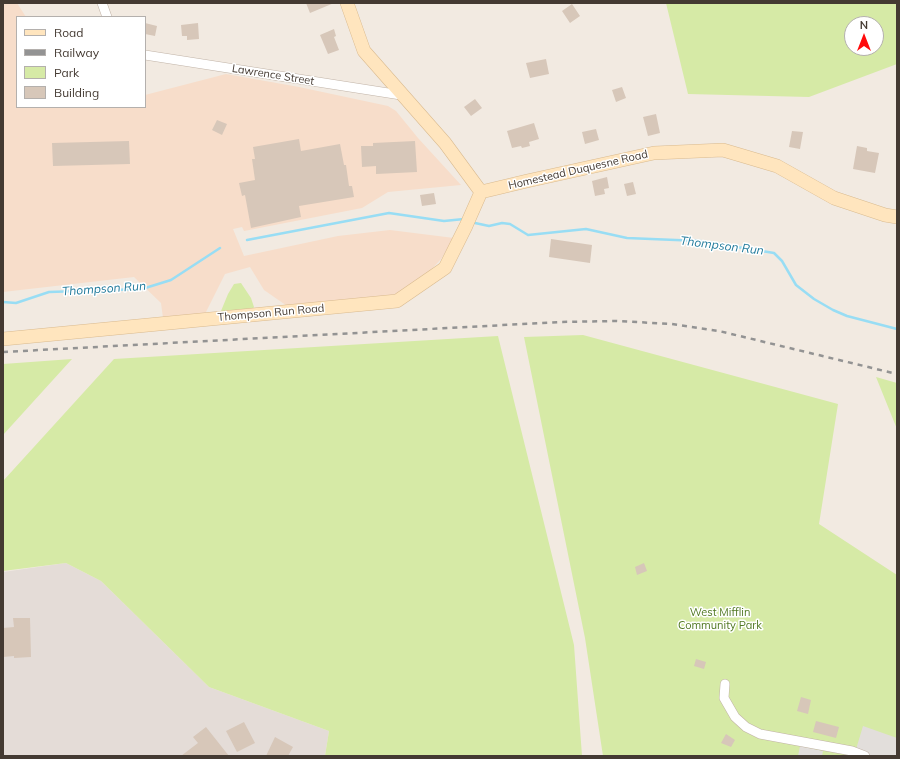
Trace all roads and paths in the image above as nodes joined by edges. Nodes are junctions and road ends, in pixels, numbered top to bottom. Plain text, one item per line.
1 (102, 3) edge
2 (347, 3) edge
3 (107, 16) edge
4 (146, 55) edge
5 (401, 95) junction
6 (481, 192) junction
7 (897, 216) edge
8 (3, 339) edge
9 (726, 684) dead end
10 (865, 756) edge

1 - 3 street
2 - 5 street
4 - 5 street, Lawrence Street
5 - 6 street
6 - 7 street, Homestead Duquesne Road
6 - 8 street, Thompson Run Road
9 - 10 street

